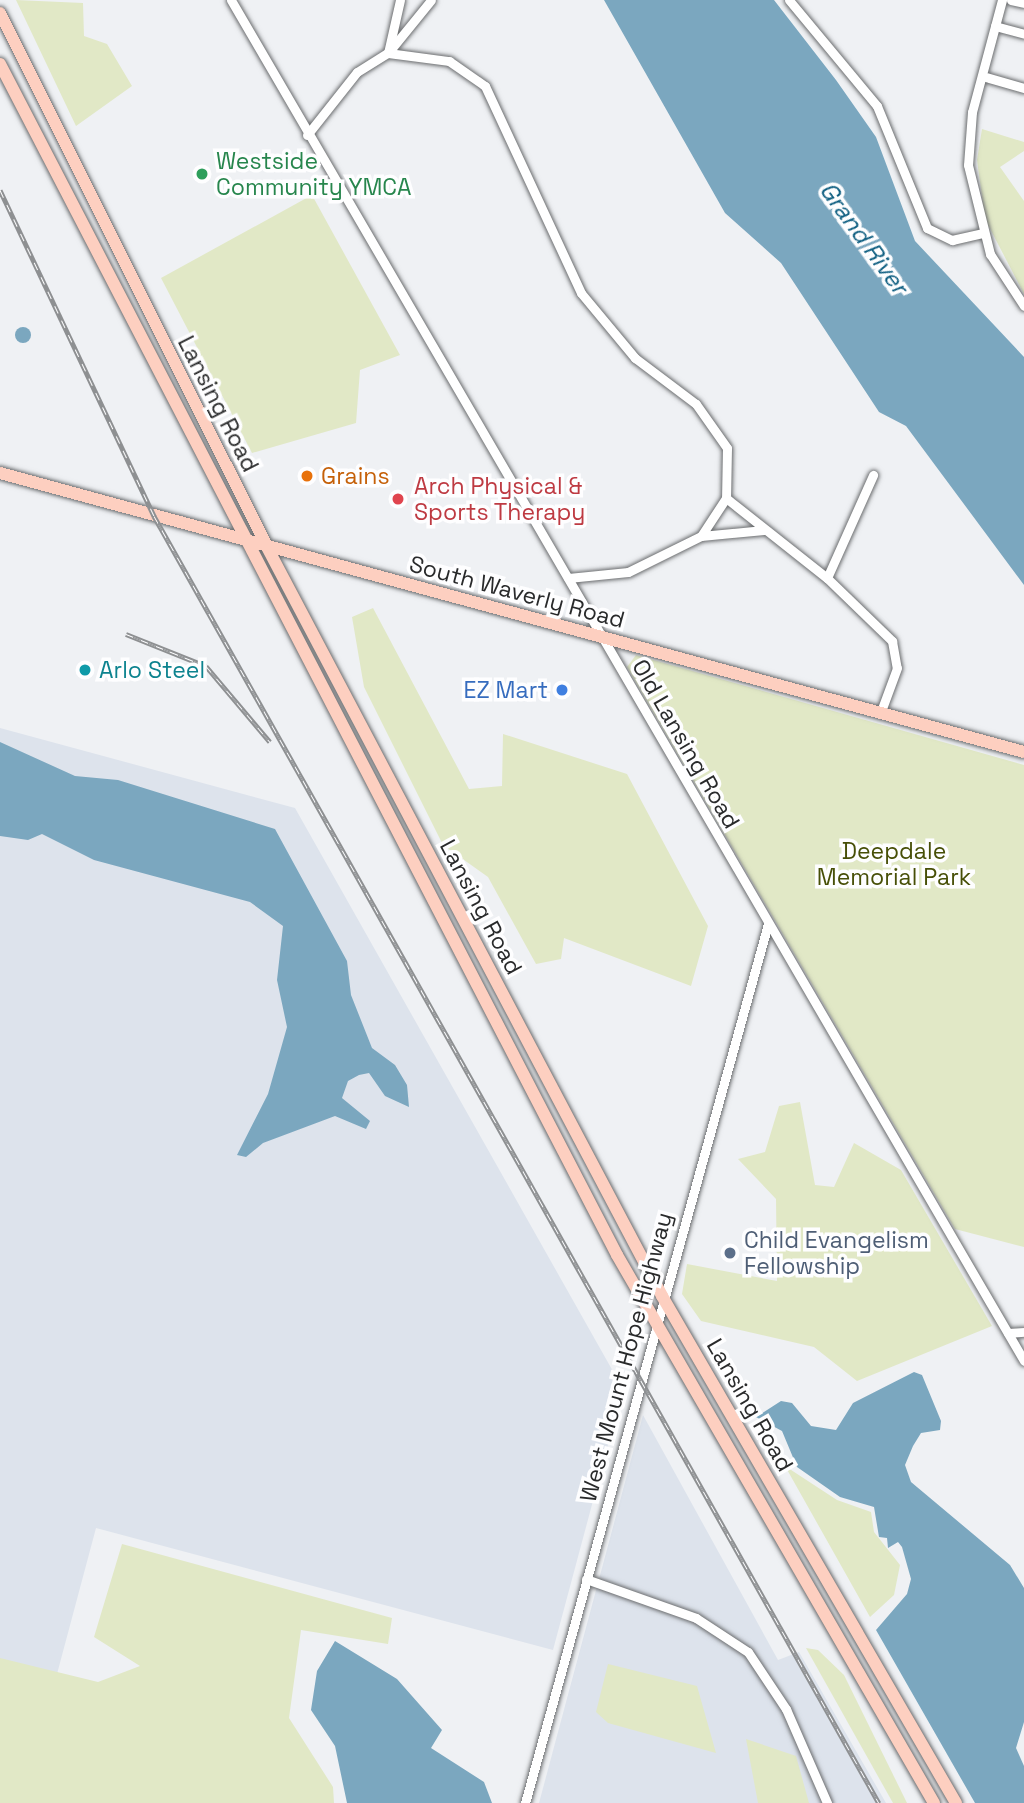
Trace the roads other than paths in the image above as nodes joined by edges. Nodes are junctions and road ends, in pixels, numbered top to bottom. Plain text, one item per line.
1 (231, 0) edge
2 (400, 0) edge
3 (431, 0) edge
4 (789, 0) edge
5 (1002, 0) edge
6 (1011, 0) edge
7 (1024, 3) edge
8 (0, 13) edge
9 (995, 26) junction
10 (1024, 34) edge
11 (388, 53) junction
12 (0, 64) edge
13 (982, 76) junction
14 (1024, 88) edge
15 (307, 135) junction
16 (982, 233) junction
17 (1024, 306) edge
18 (0, 473) edge
19 (873, 475) dead end
20 (726, 498) junction
21 (764, 530) junction
22 (701, 536) junction
23 (247, 541) junction
24 (267, 547) junction
25 (568, 578) junction
26 (827, 578) junction
27 (600, 635) junction
28 (880, 714) junction
29 (1024, 752) edge
30 (768, 923) junction
31 (662, 1296) junction
32 (656, 1323) junction
33 (1024, 1332) edge
34 (1008, 1333) junction
35 (1024, 1361) edge
36 (586, 1579) junction
37 (525, 1803) edge
38 (827, 1803) edge
39 (934, 1803) edge
40 (956, 1803) edge

1 - 15 street, Old Lansing Road
2 - 11 street
3 - 11 street
4 - 16 street
5 - 9 street
6 - 7 street
8 - 24 main road, Lansing Road
9 - 10 street
9 - 13 street
11 - 15 street
11 - 20 street
12 - 23 main road, Lansing Road
13 - 14 street
13 - 16 street
15 - 25 street, Old Lansing Road
16 - 17 street
18 - 23 main road, South Waverly Road
19 - 26 street
20 - 21 street
20 - 22 street
21 - 22 street
21 - 26 street
22 - 25 street
23 - 24 main road, South Waverly Road
23 - 32 main road, Lansing Road
24 - 27 main road, South Waverly Road
24 - 31 main road, Lansing Road
25 - 27 street, Old Lansing Road
26 - 28 street
27 - 28 main road, South Waverly Road
27 - 30 street, Old Lansing Road
28 - 29 main road, South Waverly Road
30 - 31 street, West Mount Hope Highway
30 - 34 street, Old Lansing Road
31 - 32 street, West Mount Hope Highway
31 - 40 main road, Lansing Road
32 - 36 street, West Mount Hope Highway
32 - 39 main road, Lansing Road
33 - 34 street
34 - 35 street, Old Lansing Road
36 - 37 street, West Mount Hope Highway
36 - 38 street

